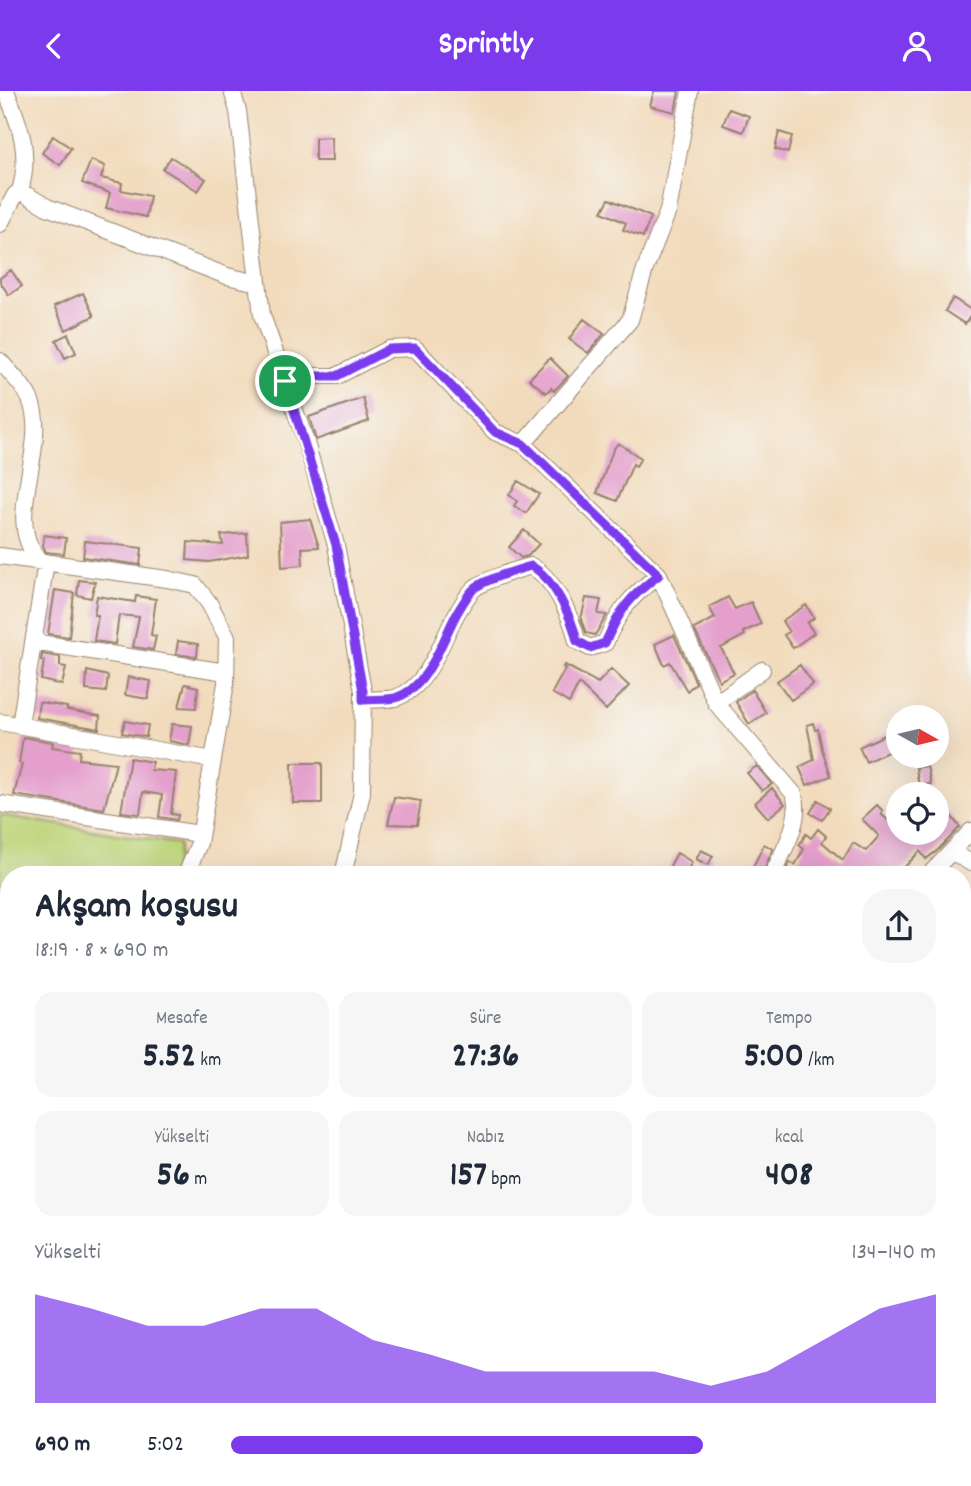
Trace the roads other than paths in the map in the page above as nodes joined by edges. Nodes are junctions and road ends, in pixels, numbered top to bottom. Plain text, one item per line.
1 (6, 91) edge
2 (232, 91) edge
3 (690, 91) edge
4 (20, 191) junction
5 (0, 224) edge
6 (258, 283) junction
7 (0, 361) edge
8 (285, 381) junction
9 (523, 444) junction
10 (0, 556) edge
11 (43, 562) junction
12 (659, 575) junction
13 (33, 642) junction
14 (762, 670) dead end
15 (226, 673) junction
16 (363, 700) junction
17 (716, 703) junction
18 (0, 722) edge
19 (20, 725) junction
20 (213, 759) junction
21 (0, 804) edge
22 (971, 831) edge
23 (200, 834) junction
24 (952, 852) junction
25 (971, 863) edge
26 (189, 866) edge
27 (346, 866) edge
28 (776, 866) edge
29 (938, 866) edge

1 - 4 street
2 - 6 street
3 - 9 street
4 - 5 street
4 - 6 street
6 - 8 street
7 - 11 street
8 - 9 street
8 - 16 street
9 - 12 street
10 - 11 street
11 - 13 street
11 - 15 street
12 - 16 street
12 - 17 street
13 - 15 street
13 - 19 street
14 - 17 street
15 - 20 street
16 - 27 street
17 - 28 street
18 - 19 street
19 - 20 street
20 - 23 street
21 - 23 street
22 - 24 street
23 - 26 street
24 - 25 street
24 - 29 street

